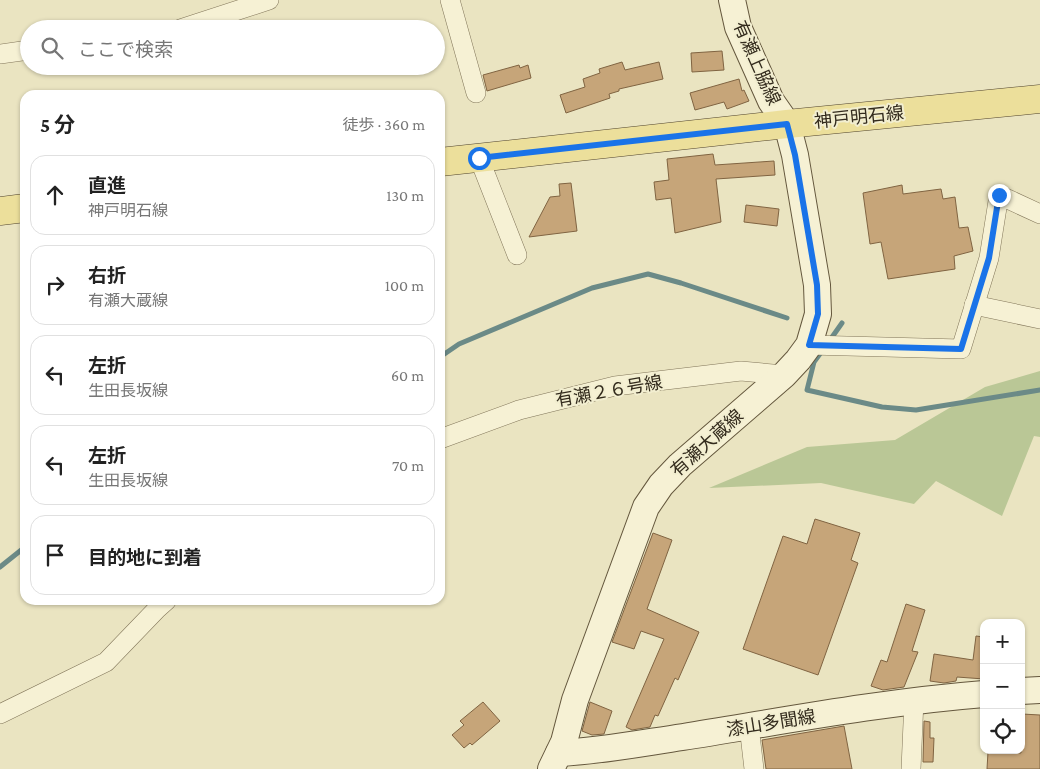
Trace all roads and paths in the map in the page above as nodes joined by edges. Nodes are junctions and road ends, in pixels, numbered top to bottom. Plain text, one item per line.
1 (269, 0) edge
2 (450, 0) edge
3 (732, 0) edge
4 (208, 20) edge
5 (20, 51) edge
6 (0, 54) edge
7 (476, 93) dead end
8 (1040, 99) edge
9 (787, 124) junction
10 (479, 158) junction
11 (445, 161) edge
12 (20, 209) edge
13 (0, 211) edge
14 (1040, 214) edge
15 (517, 254) dead end
16 (974, 305) junction
17 (1040, 319) edge
18 (809, 345) junction
19 (784, 375) junction
20 (445, 437) edge
21 (161, 605) edge
22 (1040, 690) edge
23 (1025, 691) edge
24 (980, 694) edge
25 (914, 700) junction
26 (0, 714) edge
27 (749, 726) junction
28 (555, 761) edge
29 (754, 769) edge
30 (911, 769) edge

1 - 4 street
2 - 7 street
3 - 9 main road, 有瀬上脇線
5 - 6 street
8 - 9 main road, 神戸明石線
9 - 10 main road, 神戸明石線
9 - 18 main road, 有瀬大蔵線
10 - 11 main road, 神戸明石線
10 - 15 street
12 - 13 main road
14 - 16 street
16 - 17 street
16 - 18 street
18 - 19 main road, 有瀬大蔵線
19 - 20 street, 有瀬２６号線
19 - 28 main road, 有瀬大蔵線
21 - 26 street
22 - 23 main road
24 - 25 main road, 漆山多聞線
25 - 27 main road, 漆山多聞線
25 - 30 street
27 - 28 main road, 漆山多聞線
27 - 29 street

